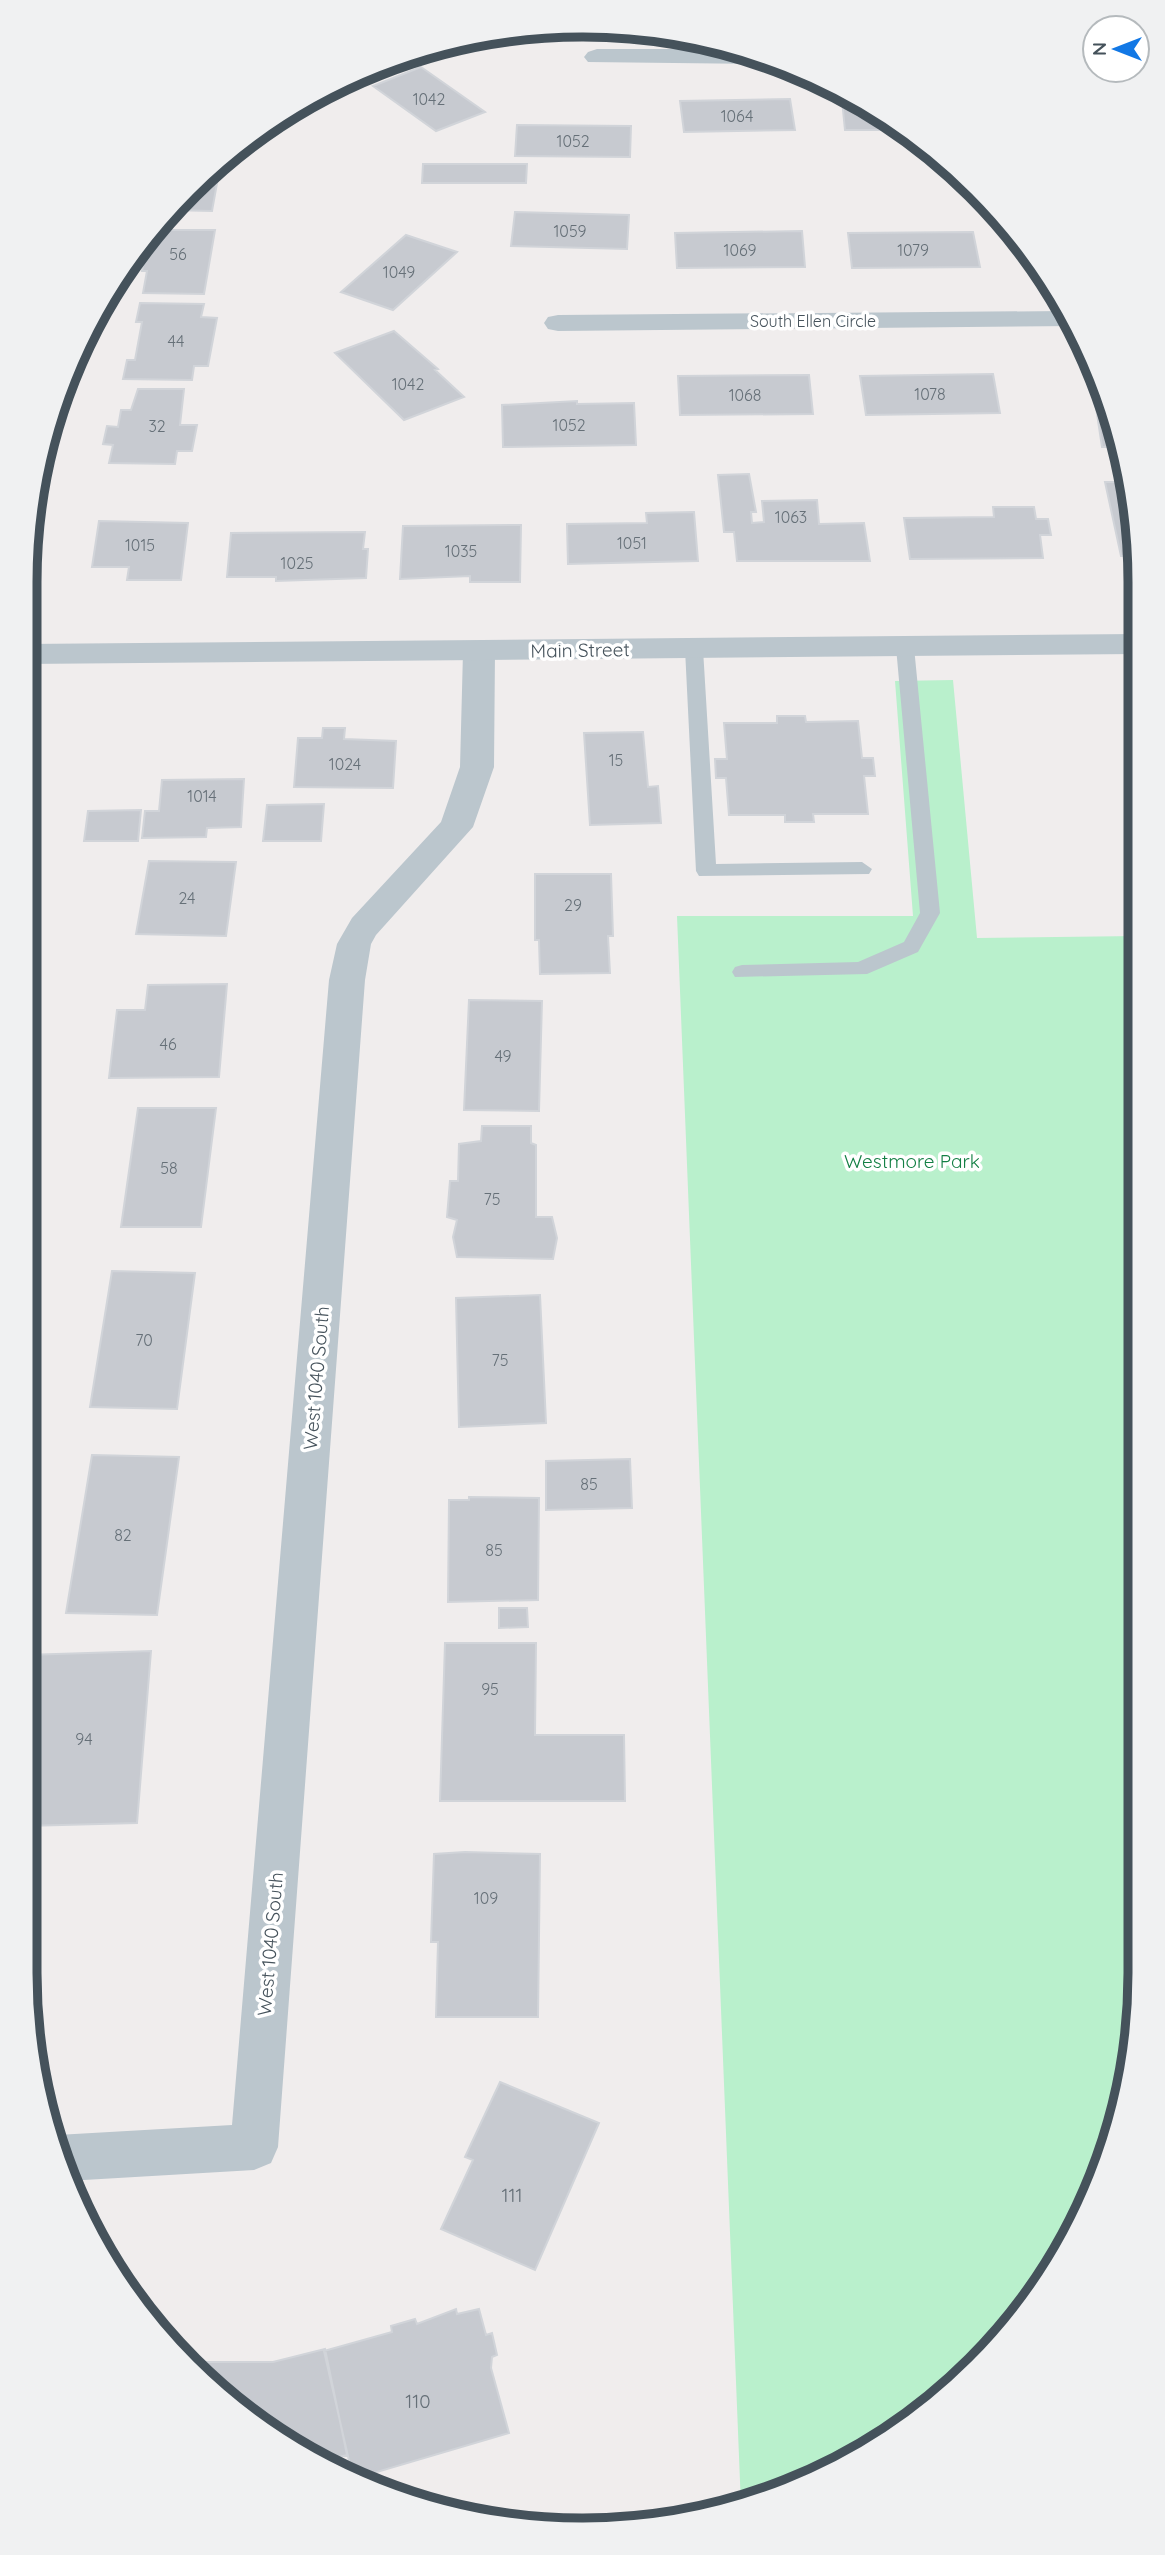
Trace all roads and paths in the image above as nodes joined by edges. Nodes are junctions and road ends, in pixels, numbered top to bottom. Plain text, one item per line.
1 (728, 56) edge
2 (597, 57) dead end
3 (1060, 319) edge
4 (558, 323) dead end
5 (1128, 644) edge
6 (905, 647) junction
7 (694, 649) junction
8 (479, 652) junction
9 (37, 654) edge
10 (862, 869) dead end
11 (742, 972) dead end
12 (69, 2157) edge

1 - 2 street
3 - 4 street, South Ellen Circle
5 - 6 street, Main Street
6 - 7 street, Main Street
6 - 11 lane
7 - 8 street, Main Street
7 - 10 lane
8 - 9 street, Main Street
8 - 12 street, West 1040 South

